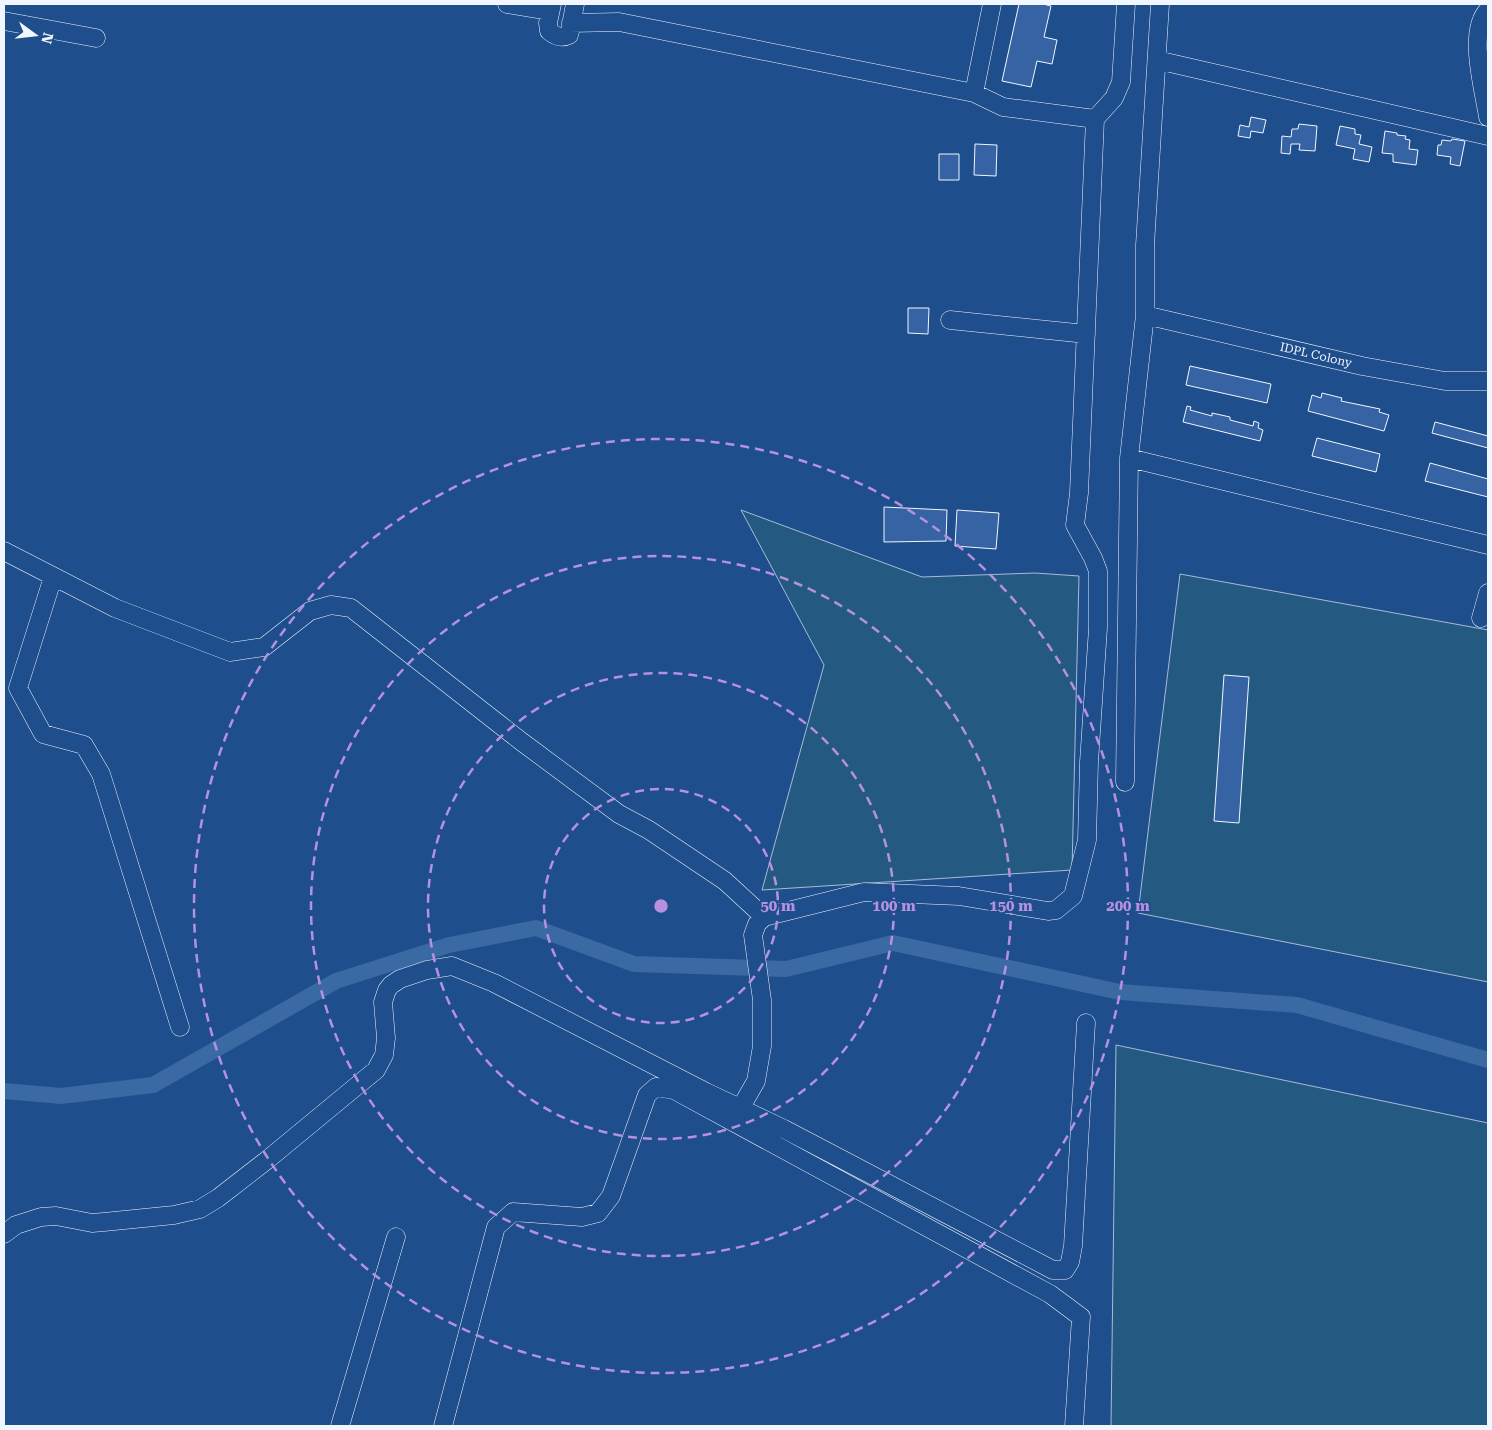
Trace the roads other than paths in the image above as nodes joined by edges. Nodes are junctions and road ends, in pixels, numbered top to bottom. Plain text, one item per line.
1 (507, 4) edge
2 (575, 4) edge
3 (992, 4) edge
4 (1126, 4) edge
5 (1160, 4) edge
6 (551, 7) edge
7 (1488, 10) edge
8 (4, 21) edge
9 (571, 23) junction
10 (96, 38) dead end
11 (1157, 60) junction
12 (974, 93) junction
13 (1488, 117) edge
14 (1095, 119) junction
15 (1488, 136) edge
16 (1145, 315) junction
17 (950, 320) dead end
18 (1086, 334) junction
19 (1488, 381) edge
20 (1129, 458) junction
21 (1488, 544) edge
22 (4, 551) edge
23 (53, 577) junction
24 (1488, 593) edge
25 (1481, 618) dead end
26 (1125, 782) dead end
27 (764, 917) junction
28 (1086, 1023) dead end
29 (180, 1027) dead end
30 (740, 1109) junction
31 (4, 1234) edge
32 (396, 1237) dead end
33 (340, 1426) edge
34 (443, 1426) edge
35 (1074, 1426) edge

1 - 6 street
2 - 9 street
3 - 12 street
4 - 14 street
5 - 11 street
6 - 9 street
7 - 13 street
8 - 10 street
9 - 12 street
11 - 15 street
11 - 16 street
12 - 14 street
14 - 18 street
16 - 19 street, IDPL Colony
16 - 20 street
17 - 18 street
18 - 27 street
20 - 21 street
20 - 26 street
22 - 23 street
23 - 27 street
23 - 29 street
24 - 25 street
27 - 30 street
28 - 30 street
30 - 31 street
32 - 33 street
34 - 35 street

